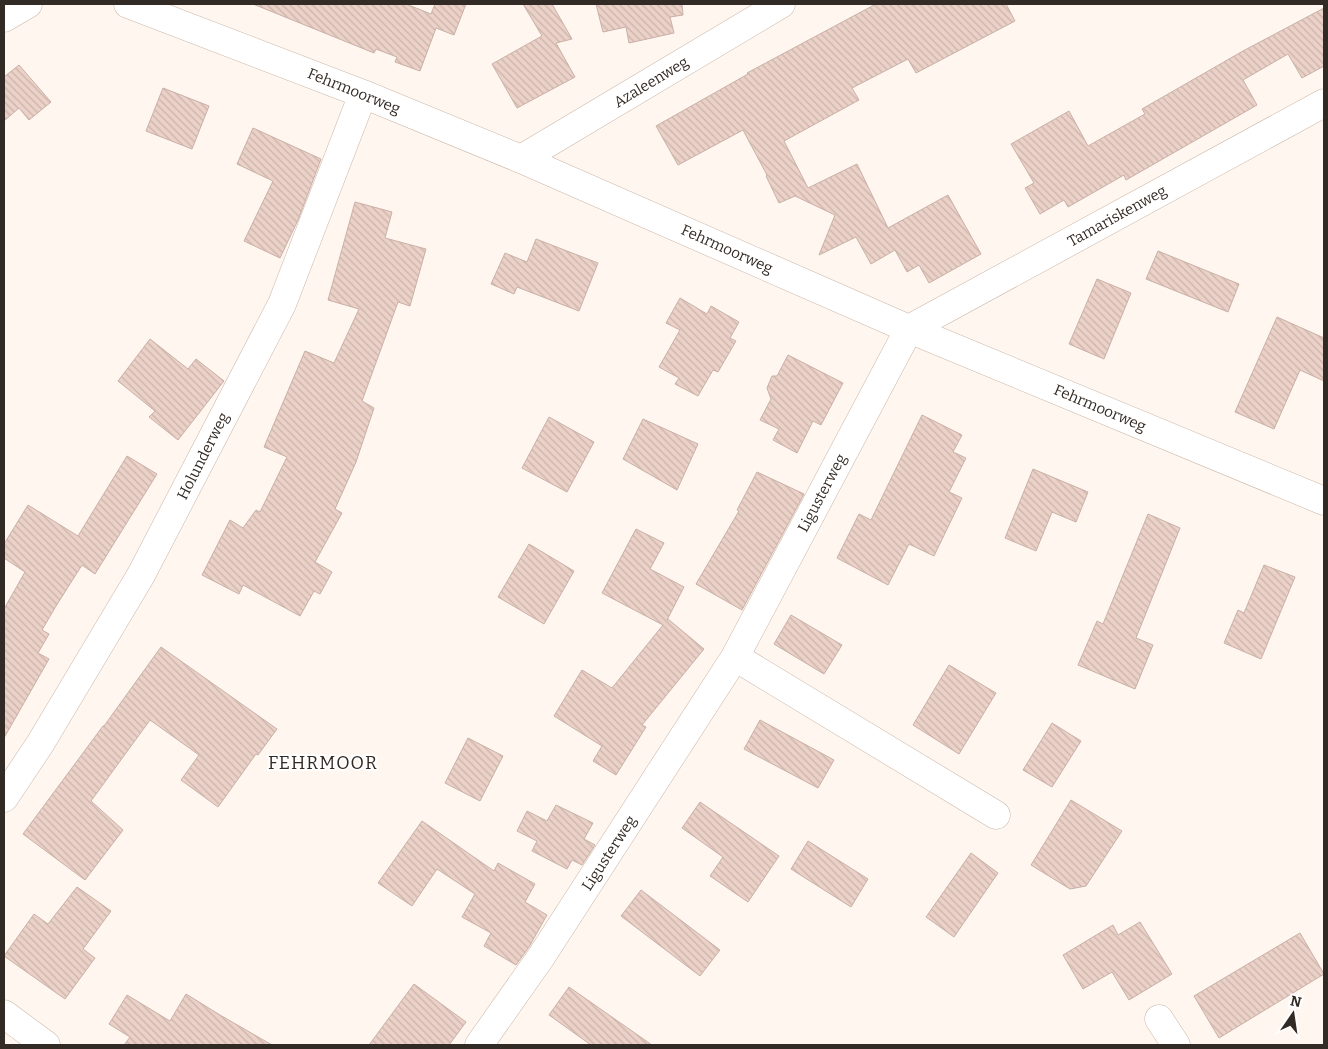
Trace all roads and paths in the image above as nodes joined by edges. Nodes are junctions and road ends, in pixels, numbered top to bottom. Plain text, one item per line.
1 (28, 4) edge
2 (128, 4) edge
3 (782, 4) edge
4 (4, 18) edge
5 (363, 94) junction
6 (1324, 103) edge
7 (521, 159) junction
8 (909, 328) junction
9 (1324, 501) edge
10 (735, 658) junction
11 (4, 798) edge
12 (996, 815) dead end
13 (4, 1014) edge
14 (1159, 1018) dead end
15 (46, 1045) edge
16 (479, 1045) edge
17 (1176, 1045) edge

1 - 4 street
2 - 5 street, Fehrmoorweg
3 - 7 street, Azaleenweg
5 - 7 street, Fehrmoorweg
5 - 11 street, Holunderweg
6 - 8 street, Tamariskenweg
7 - 8 street, Fehrmoorweg
8 - 9 street, Fehrmoorweg
8 - 10 street, Ligusterweg
10 - 12 street
10 - 16 street, Ligusterweg
13 - 15 street
14 - 17 street

